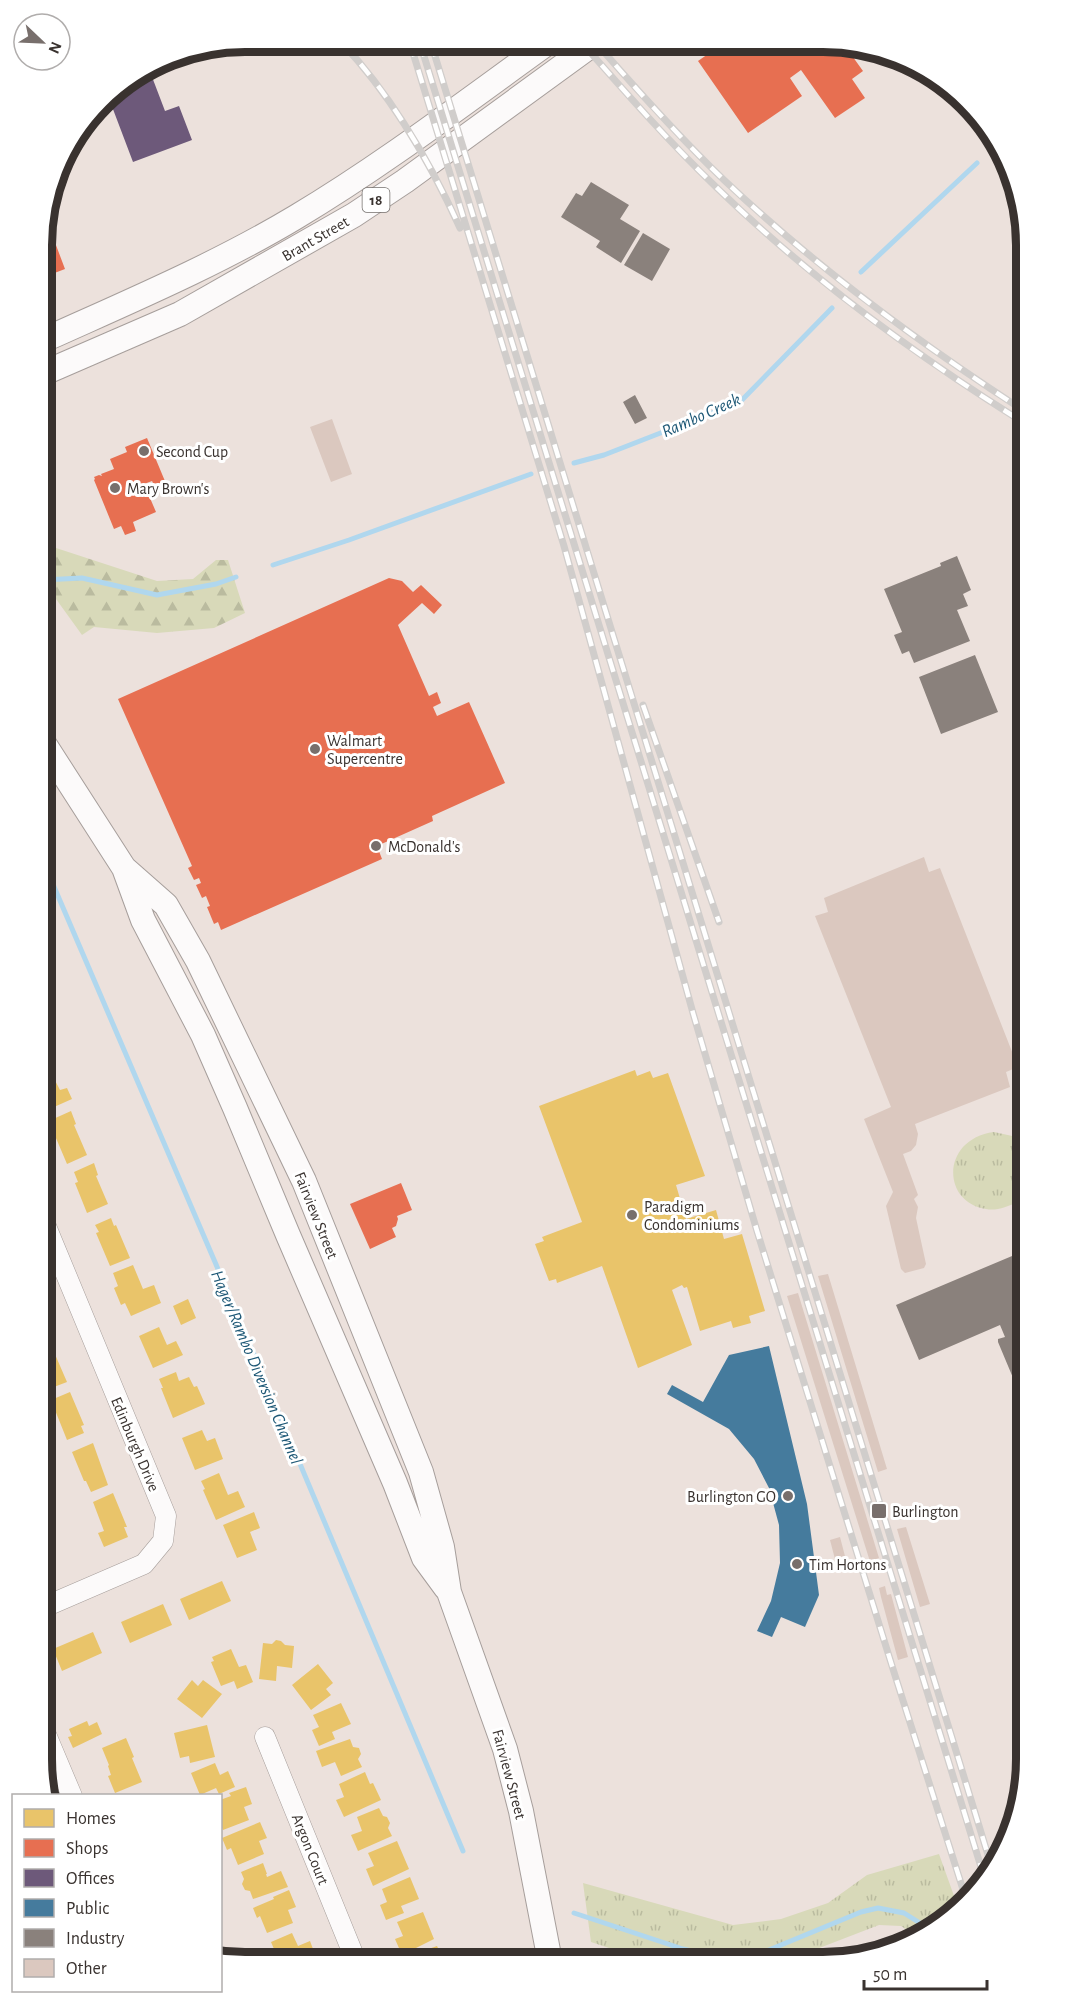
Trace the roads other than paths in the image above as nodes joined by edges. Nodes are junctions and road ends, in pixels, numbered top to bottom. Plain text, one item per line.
1 (535, 52) edge
2 (582, 52) edge
3 (52, 336) edge
4 (52, 370) edge
5 (52, 756) edge
6 (124, 868) junction
7 (52, 1241) edge
8 (449, 1592) junction
9 (52, 1604) edge
10 (265, 1737) dead end
11 (52, 1749) edge
12 (71, 1794) edge
13 (352, 1952) edge
14 (548, 1952) edge

1 - 3 main road, Brant Street / 18
2 - 4 main road, Brant Street / 18
5 - 6 main road, Fairview Street
6 - 8 main road, Fairview Street
6 - 8 main road, Fairview Street
7 - 9 street, Edinburgh Drive
8 - 14 main road, Fairview Street
10 - 13 street, Argon Court
11 - 12 street

